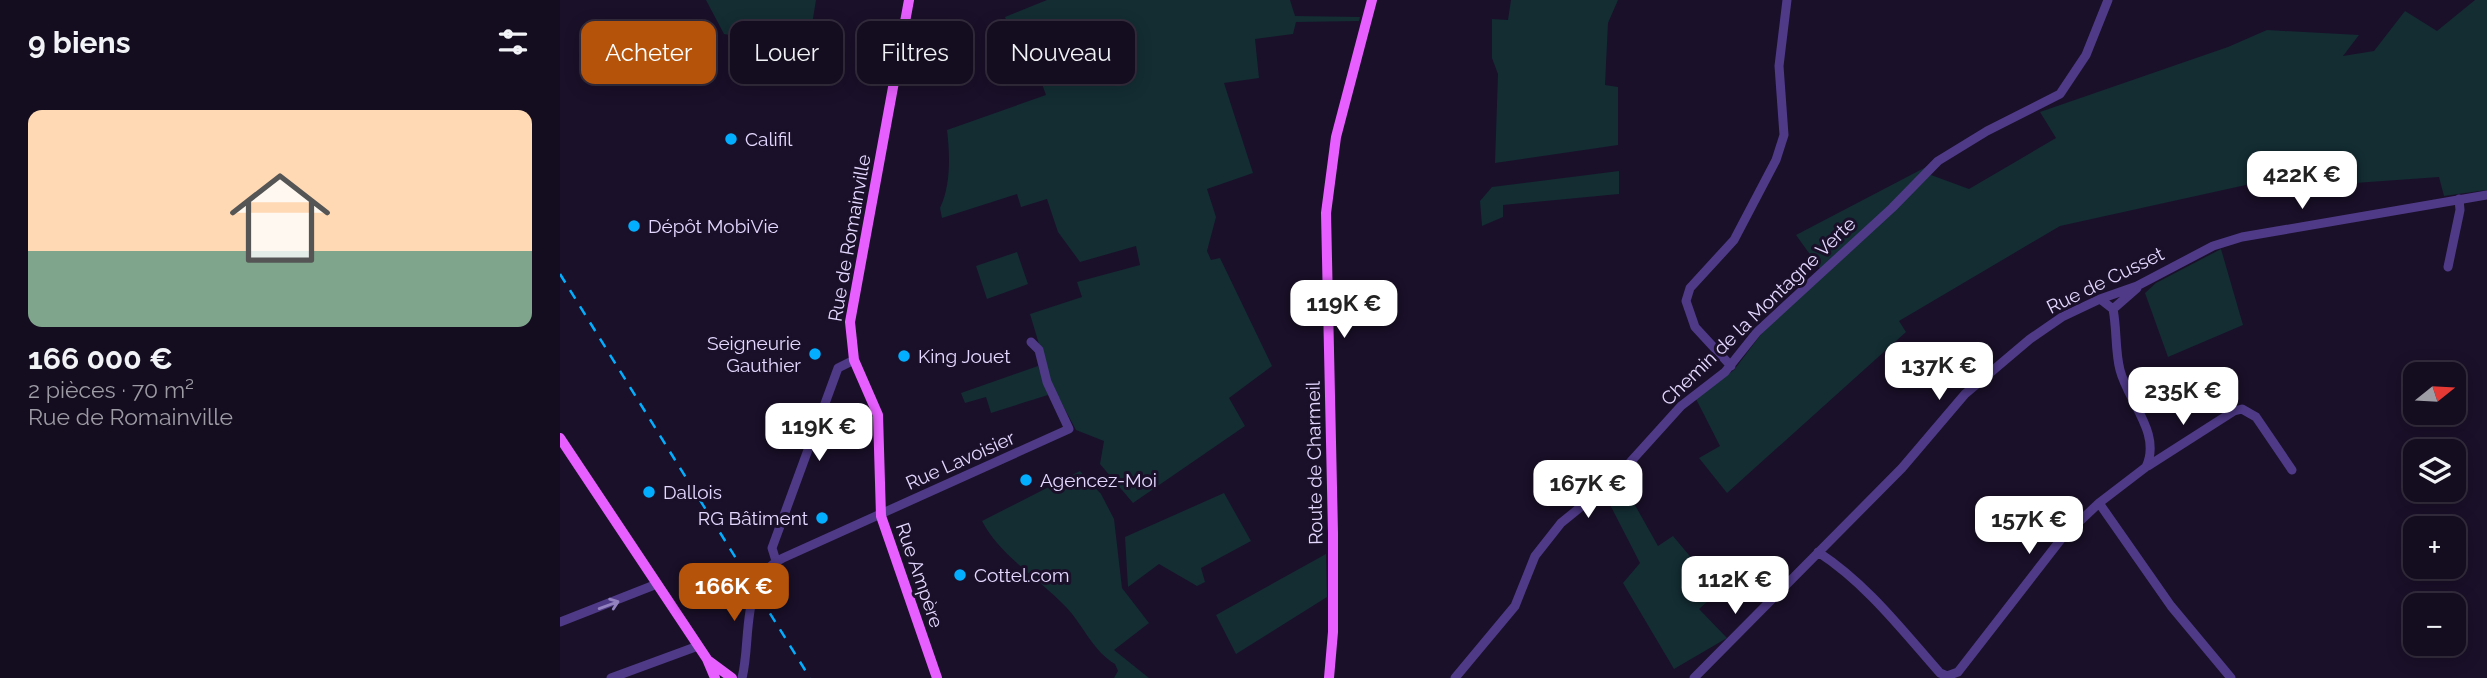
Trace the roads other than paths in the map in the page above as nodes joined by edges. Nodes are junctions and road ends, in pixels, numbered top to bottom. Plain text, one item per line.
1 (909, 0) edge
2 (1373, 0) edge
3 (1787, 0) edge
4 (2108, 0) edge
5 (2487, 195) edge
6 (2459, 199) junction
7 (2448, 267) dead end
8 (2137, 286) junction
9 (2100, 299) junction
10 (2113, 309) junction
11 (1031, 342) dead end
12 (854, 360) junction
13 (1731, 366) junction
14 (560, 439) edge
15 (2153, 449) junction
16 (2170, 453) junction
17 (2146, 467) junction
18 (2292, 470) dead end
19 (2099, 503) junction
20 (881, 516) junction
21 (1818, 552) junction
22 (776, 561) junction
23 (657, 584) junction
24 (560, 622) edge
25 (698, 646) junction
26 (744, 664) junction
27 (725, 677) edge
28 (611, 678) edge
29 (742, 678) edge
30 (937, 678) edge
31 (1329, 678) edge
32 (1455, 678) edge
33 (1693, 678) edge
34 (2231, 678) edge

1 - 12 main road, Rue de Romainville
2 - 31 main road, Route de Charmeil
3 - 13 street
4 - 13 street, Chemin de la Montagne Verte
5 - 6 street, Rue de Cusset
6 - 7 street
6 - 8 street, Rue de Cusset
8 - 9 street, Rue de Cusset
8 - 10 street
9 - 10 street
9 - 21 street, Rue de Cusset
10 - 15 street
11 - 20 street, Rue Lavoisier
12 - 20 main road, Rue Ampère
12 - 22 street
13 - 32 street, Chemin de la Montagne Verte
14 - 23 main road
15 - 16 street
15 - 17 street
16 - 17 street
16 - 18 street
17 - 19 street
19 - 21 street
19 - 34 street
20 - 22 street, Rue Lavoisier
20 - 30 main road, Rue Ampère
21 - 33 street, Rue de Cusset
22 - 26 street
24 -> 23 street
23 - 25 main road
25 - 27 main road
25 - 28 street
26 - 27 street
26 - 29 street

